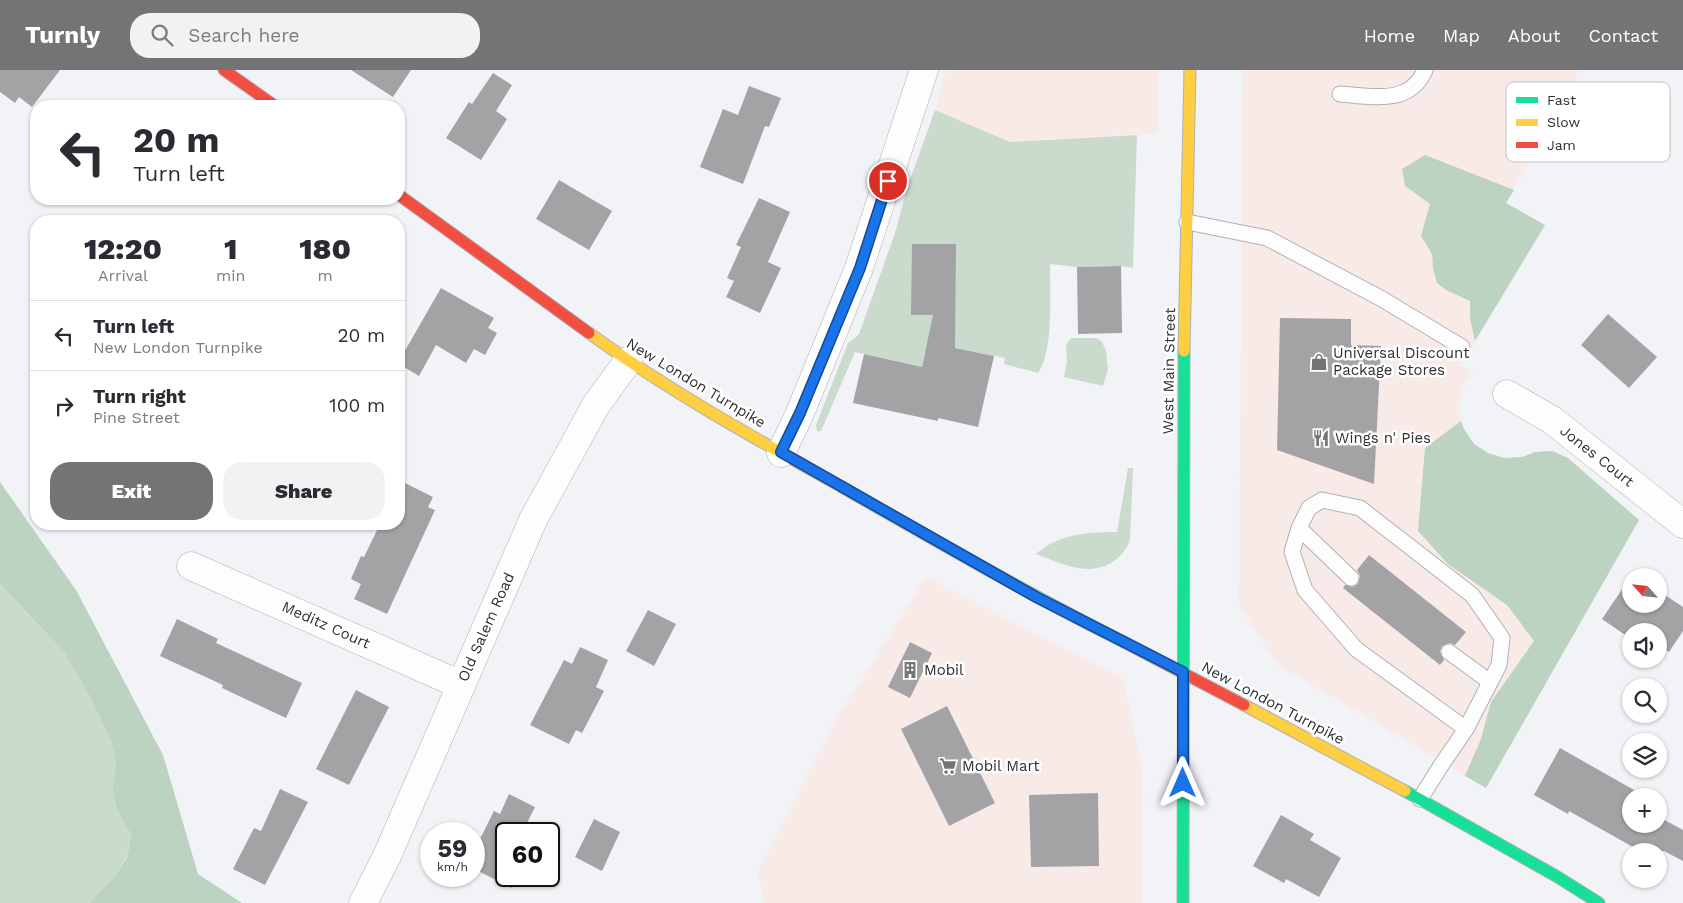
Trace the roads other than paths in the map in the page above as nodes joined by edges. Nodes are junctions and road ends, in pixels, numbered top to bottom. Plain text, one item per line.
1 (224, 70) edge
2 (924, 70) edge
3 (1190, 70) edge
4 (1425, 70) edge
5 (1340, 94) dead end
6 (266, 100) edge
7 (405, 199) edge
8 (1187, 222) junction
9 (1462, 347) dead end
10 (628, 361) junction
11 (1507, 394) dead end
12 (781, 452) junction
13 (1683, 524) edge
14 (1299, 528) junction
15 (191, 566) dead end
16 (1351, 578) dead end
17 (1449, 652) dead end
18 (1183, 672) junction
19 (1490, 682) junction
20 (461, 685) junction
21 (1466, 729) junction
22 (1420, 799) junction
23 (363, 903) edge
24 (1183, 903) edge
25 (1599, 903) edge

1 - 6 main road
2 - 12 street
3 - 8 main road, West Main Street
4 - 5 lane
7 - 10 main road, New London Turnpike
8 - 9 lane
8 - 18 main road, West Main Street
10 - 12 main road, New London Turnpike
10 - 20 street, Old Salem Road
11 - 13 street, Jones Court
12 - 18 main road, New London Turnpike
14 - 16 lane
14 - 19 lane
14 - 21 lane
15 - 20 street, Meditz Court
17 - 19 lane
18 - 22 main road, New London Turnpike
18 - 24 main road, West Main Street
19 - 21 lane
20 - 23 street, Old Salem Road
21 - 22 lane
22 - 25 main road, New London Turnpike

